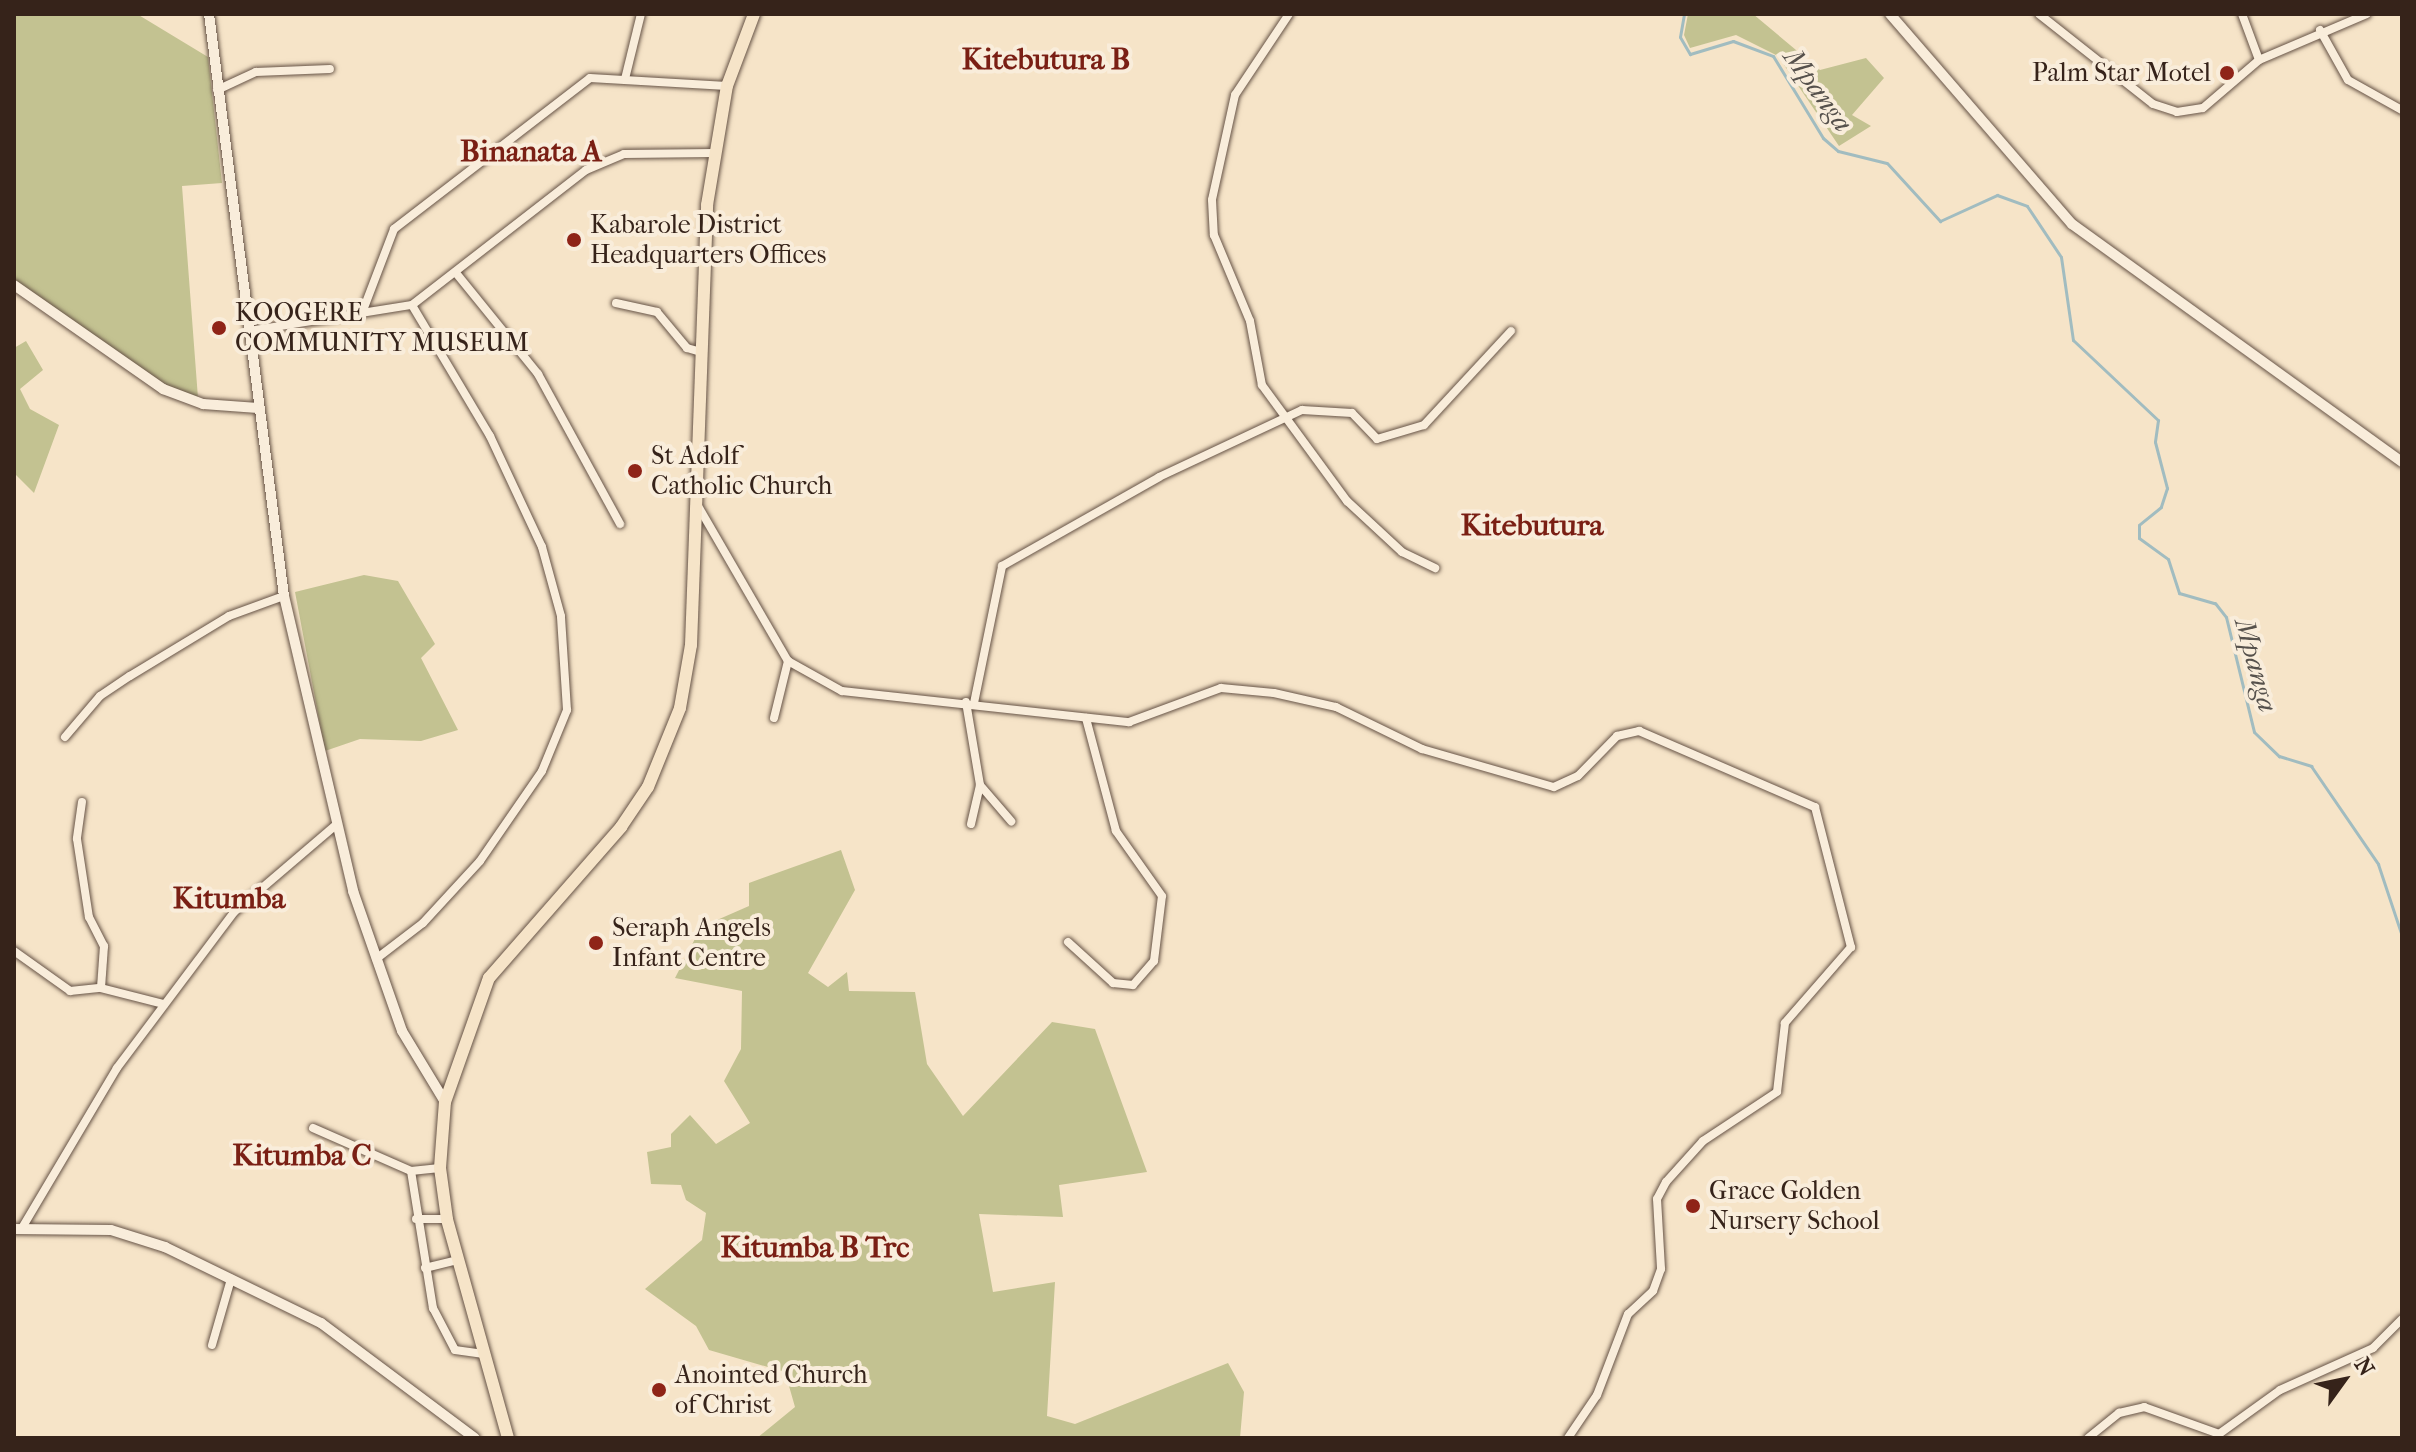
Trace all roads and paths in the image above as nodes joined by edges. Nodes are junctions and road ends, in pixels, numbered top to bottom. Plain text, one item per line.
1 (209, 14) edge
2 (641, 14) edge
3 (754, 14) edge
4 (1289, 14) edge
5 (1890, 14) edge
6 (2039, 14) edge
7 (2242, 14) edge
8 (2367, 14) edge
9 (2320, 30) junction
10 (2259, 60) junction
11 (330, 69) dead end
12 (625, 79) junction
13 (727, 86) junction
14 (216, 91) junction
15 (2402, 110) edge
16 (714, 153) junction
17 (456, 273) junction
18 (14, 285) edge
19 (616, 303) dead end
20 (412, 305) junction
21 (362, 313) junction
22 (249, 331) junction
23 (1511, 331) dead end
24 (701, 352) junction
25 (258, 408) junction
26 (1285, 419) junction
27 (2402, 462) edge
28 (695, 501) junction
29 (620, 524) dead end
30 (1435, 568) dead end
31 (284, 596) junction
32 (788, 661) junction
33 (970, 702) junction
34 (774, 718) dead end
35 (1086, 718) junction
36 (65, 737) dead end
37 (980, 785) junction
38 (82, 802) dead end
39 (1011, 821) dead end
40 (971, 824) dead end
41 (336, 825) junction
42 (1068, 942) dead end
43 (14, 951) edge
44 (376, 959) junction
45 (101, 988) junction
46 (164, 1004) junction
47 (445, 1102) junction
48 (313, 1128) dead end
49 (440, 1168) junction
50 (411, 1171) junction
51 (416, 1219) junction
52 (447, 1219) junction
53 (18, 1228) edge
54 (456, 1260) junction
55 (425, 1268) junction
56 (231, 1279) junction
57 (2402, 1319) edge
58 (212, 1345) dead end
59 (484, 1354) junction
60 (475, 1438) edge
61 (508, 1438) edge
62 (1568, 1438) edge
63 (2088, 1438) edge

1 - 14 street
2 - 12 street
3 - 13 highway
4 - 26 street
5 - 27 street
6 - 10 street
7 - 10 street
8 - 9 street
9 - 10 street
9 - 15 street
11 - 14 street
12 - 13 street
12 - 21 street
13 - 16 highway
14 - 22 street
16 - 17 street
16 - 24 highway
17 - 20 street
17 - 29 street
18 - 25 street
19 - 24 street
20 - 21 street
20 - 44 street
21 - 22 street
22 - 25 street
23 - 26 street
24 - 28 highway
25 - 31 street
26 - 30 street
26 - 33 street
28 - 32 street
28 - 47 highway
31 - 36 street
31 - 41 street
32 - 33 street
32 - 34 street
33 - 35 street
33 - 37 street
35 - 42 street
35 - 62 street
37 - 39 street
37 - 40 street
38 - 45 street
41 - 44 street
41 - 46 street
43 - 45 street
44 - 47 street
45 - 46 street
46 - 53 street
47 - 49 highway
48 - 50 street
49 - 50 street
49 - 52 highway
50 - 51 street
51 - 52 street
51 - 55 street
52 - 54 highway
53 - 56 street
54 - 55 street
54 - 59 highway
55 - 59 street
56 - 58 street
56 - 60 street
57 - 63 street
59 - 61 highway

